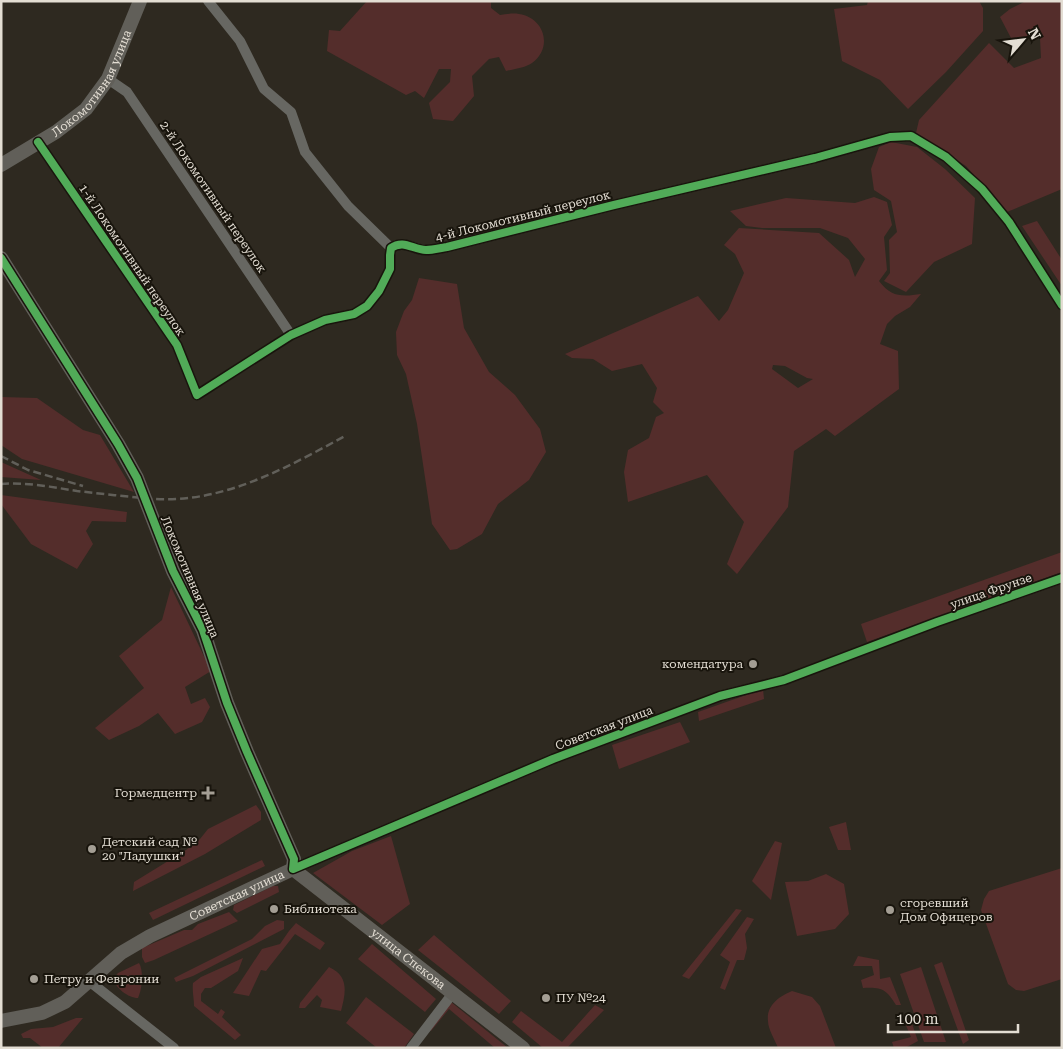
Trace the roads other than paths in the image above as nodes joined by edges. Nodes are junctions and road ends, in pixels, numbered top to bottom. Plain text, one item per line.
1 (140, 1) edge
2 (208, 1) edge
3 (108, 80) junction
4 (38, 142) junction
5 (1, 165) edge
6 (391, 248) junction
7 (1, 258) edge
8 (1062, 305) edge
9 (291, 335) junction
10 (1062, 578) edge
11 (928, 625) joint
12 (293, 869) junction
13 (89, 981) junction
14 (453, 993) junction
15 (1, 1021) edge
16 (174, 1048) edge
17 (411, 1048) edge
18 (523, 1048) edge

1 - 3 street, Локомотивная улица
2 - 6 street
3 - 4 street, Локомотивная улица
3 - 9 street, 2-й Локомотивный переулок
4 - 5 street, Локомотивная улица
4 - 9 street, 1-й Локомотивный переулок
6 - 8 street, 4-й Локомотивный переулок
6 - 9 street
7 - 12 street, Локомотивная улица
10 - 11 street, улица Фрунзе
11 - 12 street, Советская улица
12 - 13 street, Советская улица
12 - 14 street, улица Спекова
13 - 15 street, Советская улица
13 - 16 street
14 - 17 street
14 - 18 street, улица Спекова

